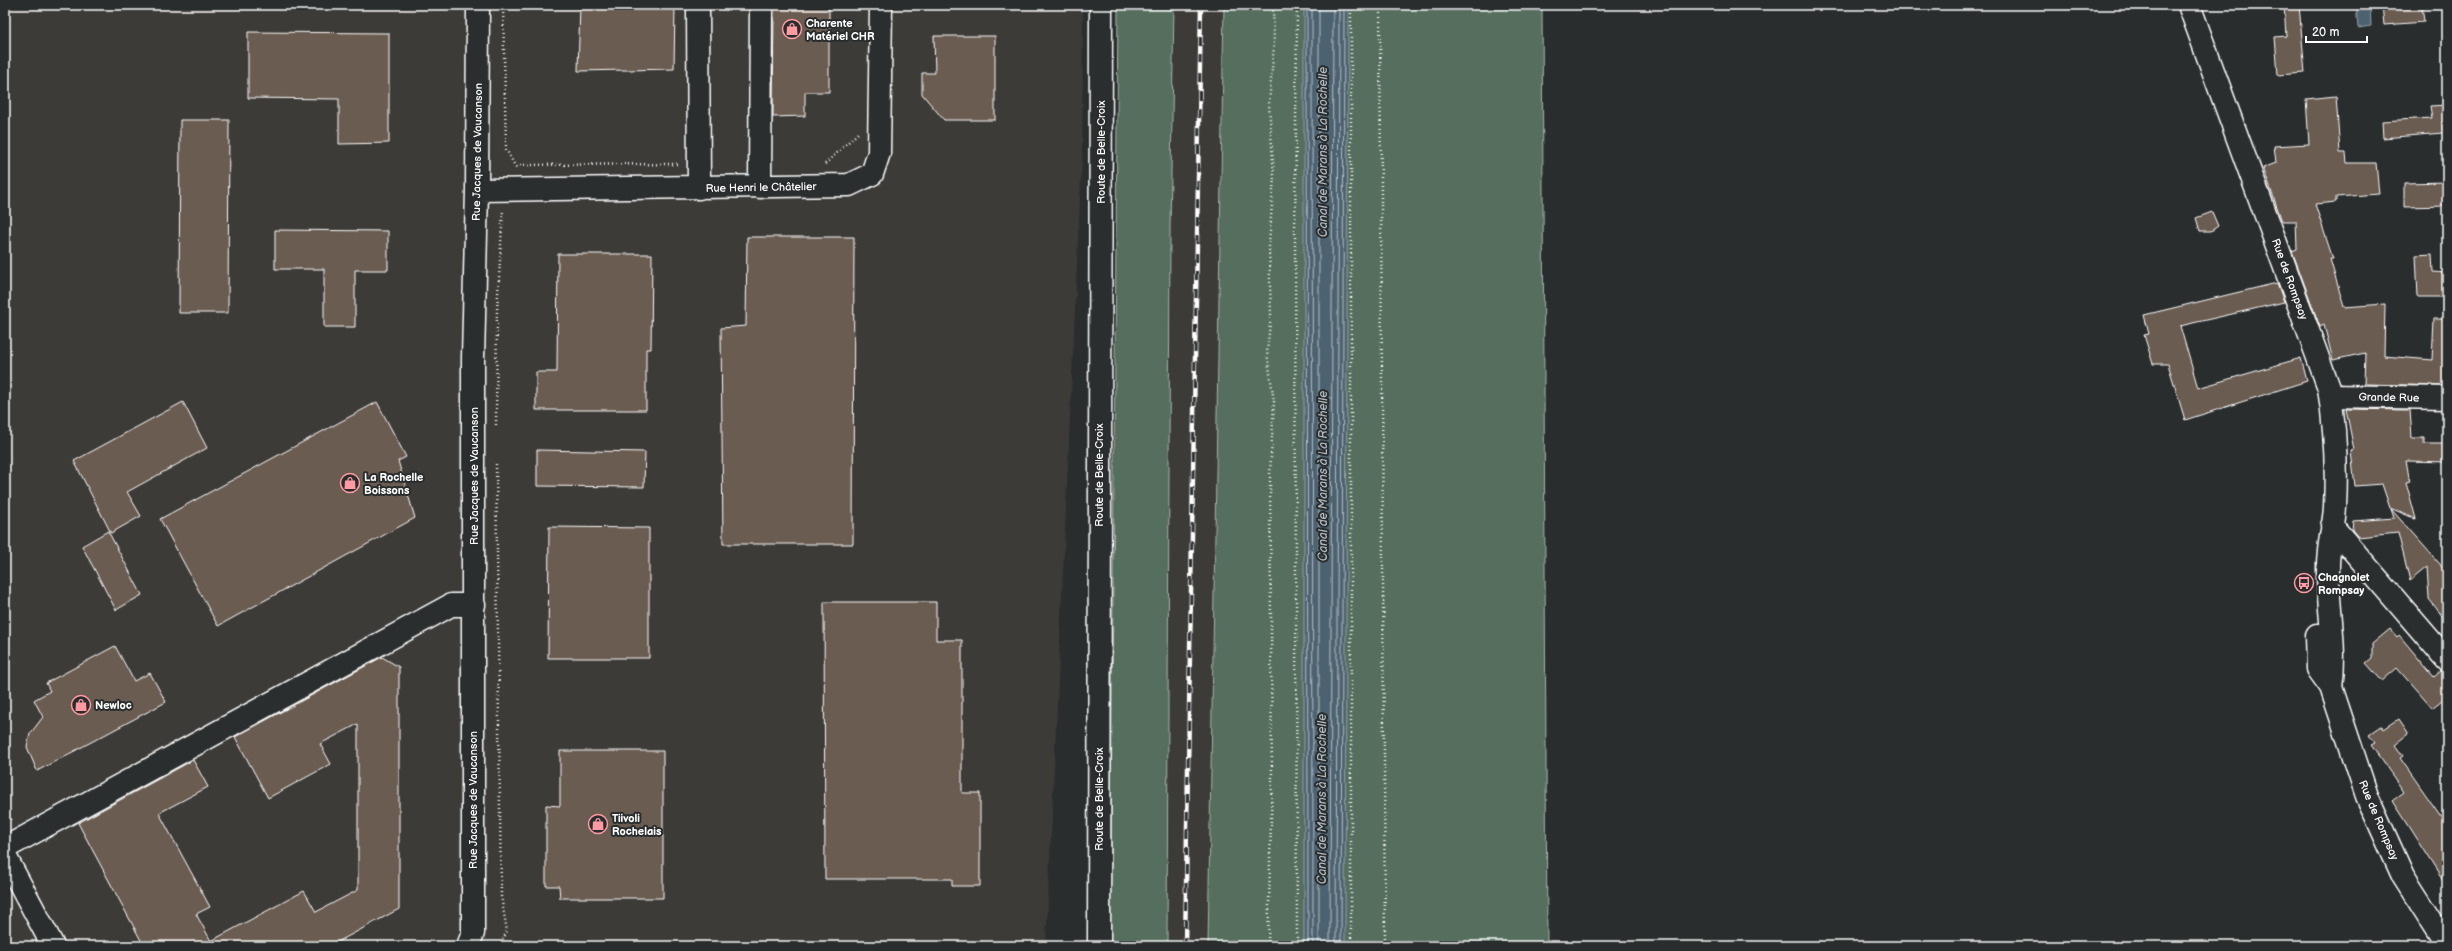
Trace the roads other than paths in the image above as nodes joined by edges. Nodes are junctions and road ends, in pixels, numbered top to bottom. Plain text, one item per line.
1 (478, 5) edge
2 (698, 5) edge
3 (761, 5) edge
4 (881, 5) edge
5 (1101, 5) edge
6 (2189, 5) edge
7 (760, 186) junction
8 (699, 188) junction
9 (477, 190) junction
10 (2330, 396) junction
11 (2447, 398) edge
12 (2332, 526) junction
13 (474, 605) junction
14 (2447, 660) edge
15 (5, 848) edge
16 (5, 856) edge
17 (2447, 945) edge
18 (53, 946) edge
19 (468, 946) edge
20 (1099, 946) edge

1 - 9 street, Rue Jacques de Vaucanson
2 - 8 street
3 - 7 street
4 - 7 street, Rue Henri le Châtelier
5 - 20 street, Route de Belle-Croix
6 - 10 street, Rue de Rompsay
7 - 8 street, Rue Henri le Châtelier
8 - 9 street, Rue Henri le Châtelier
9 - 13 street, Rue Jacques de Vaucanson
10 - 11 street, Grande Rue
10 - 12 street, Rue de Rompsay
12 - 14 street
12 - 17 street, Rue de Rompsay
13 - 15 street
13 - 19 street, Rue Jacques de Vaucanson
16 - 18 street

